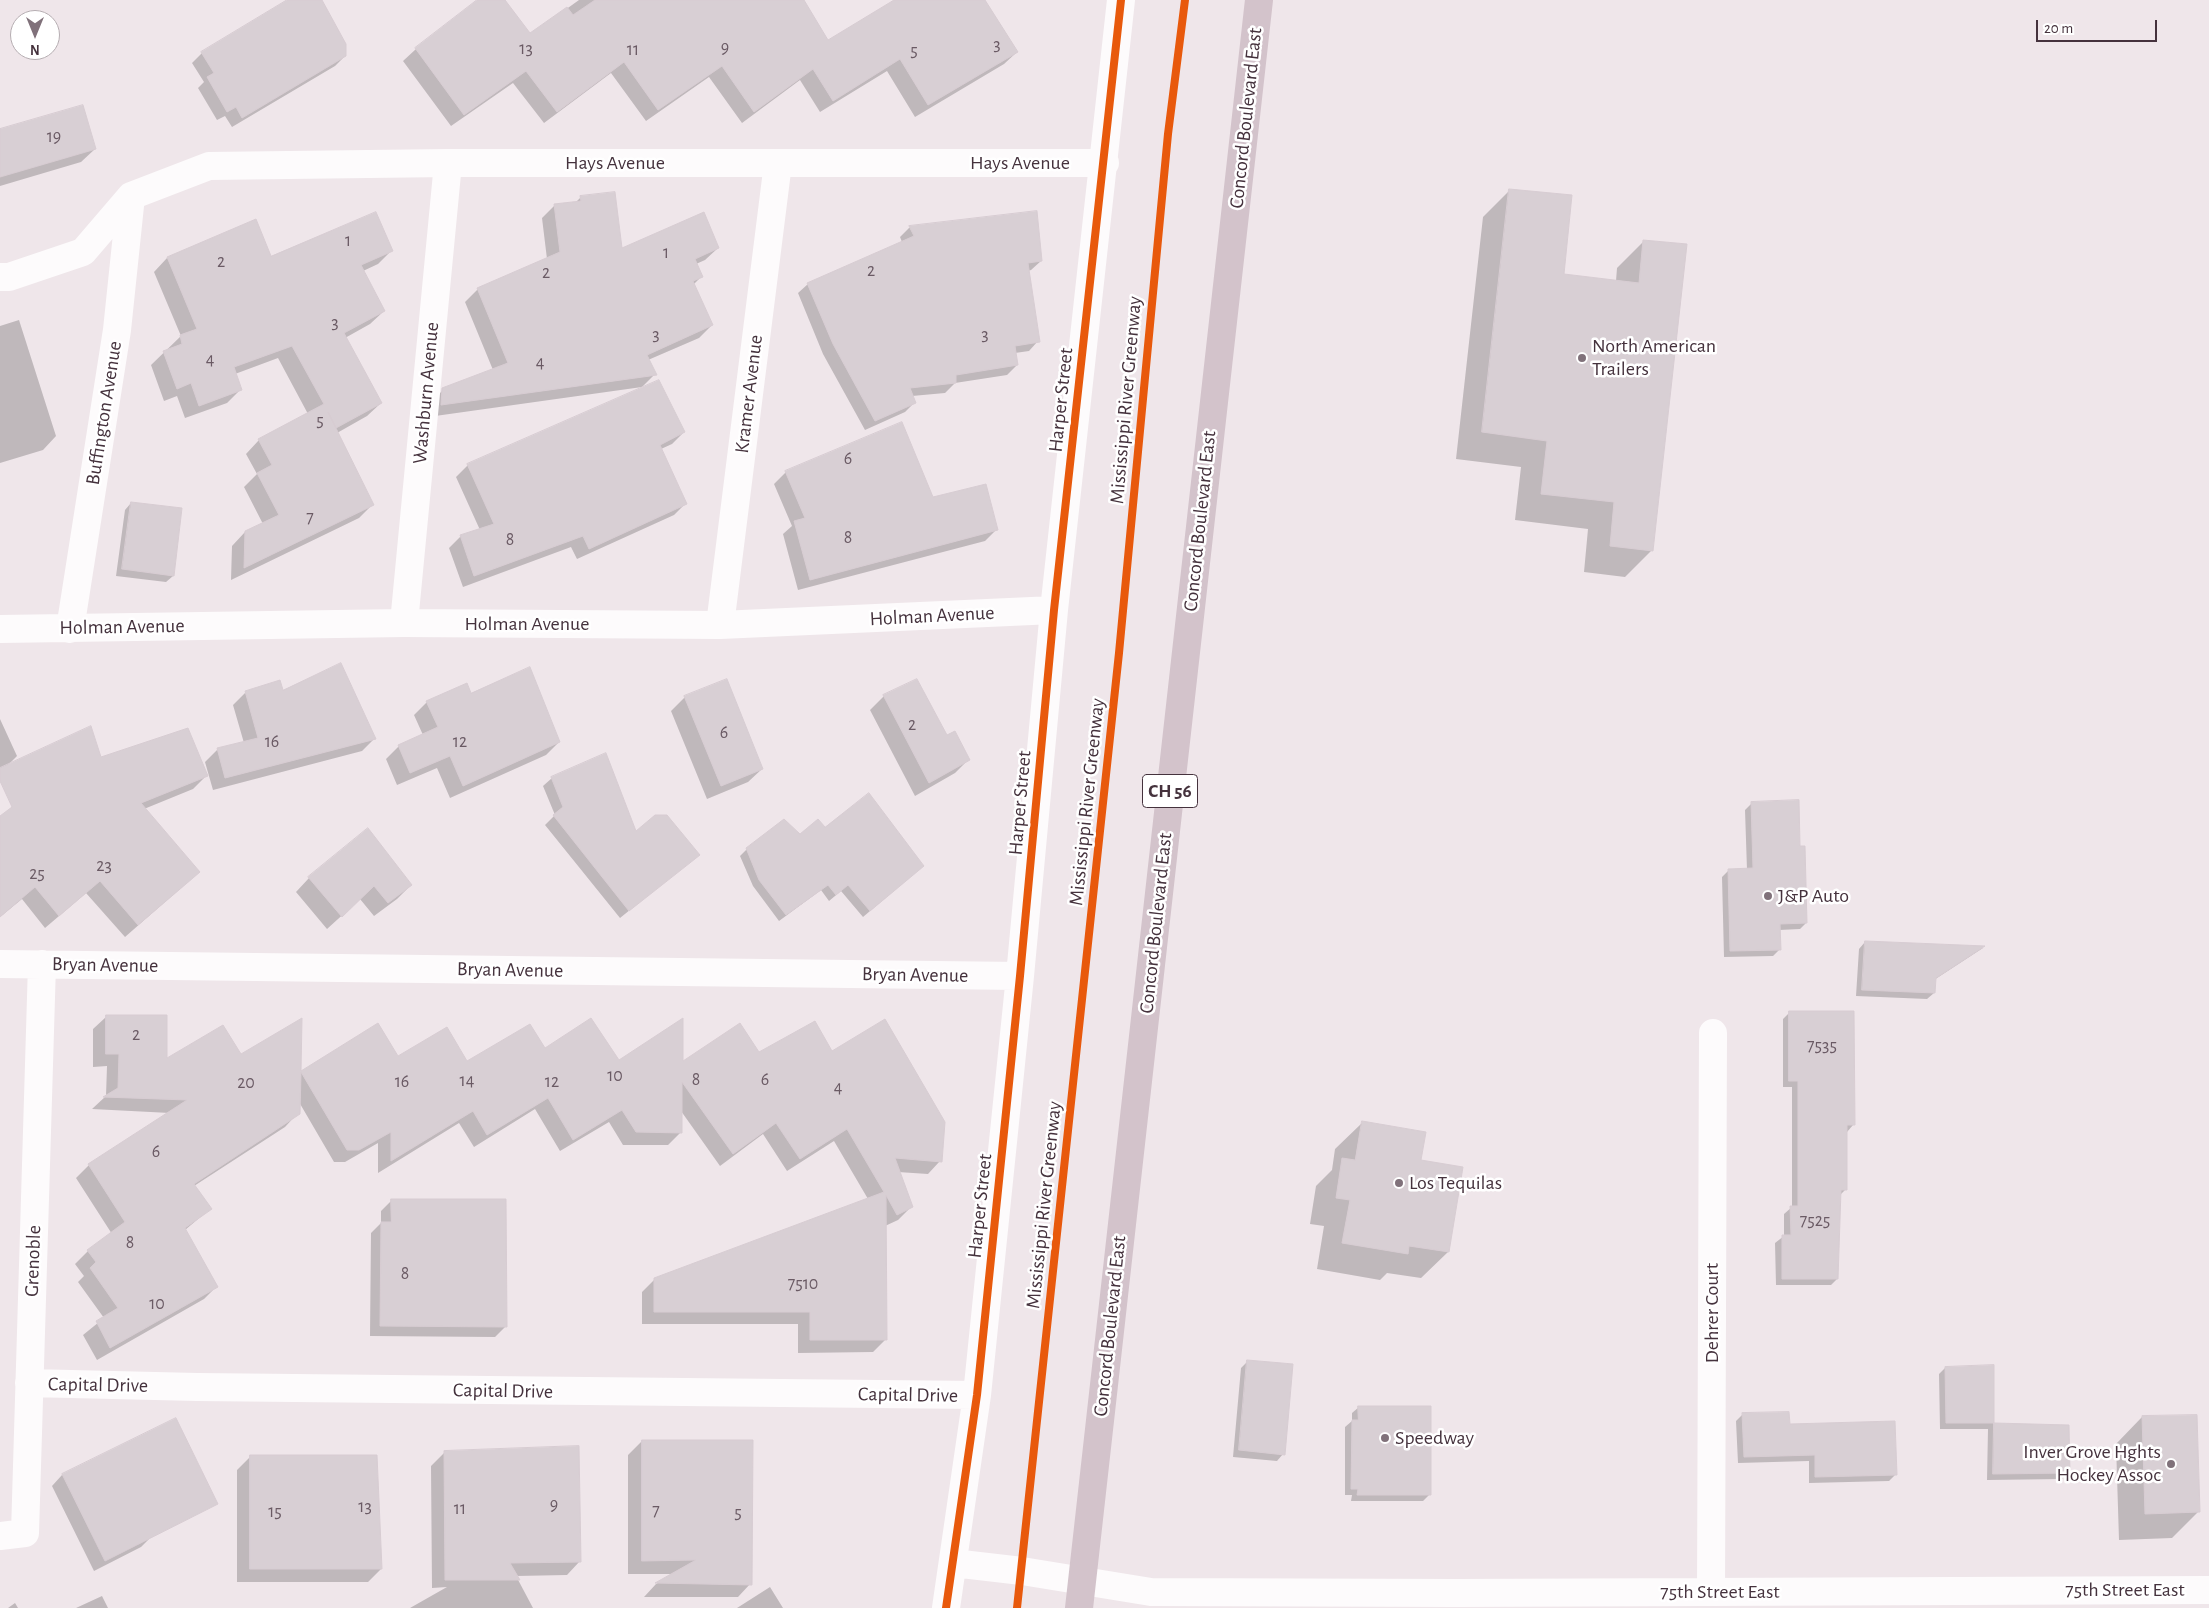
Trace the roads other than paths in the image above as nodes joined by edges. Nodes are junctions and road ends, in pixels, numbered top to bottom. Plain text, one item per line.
1 (1122, 0) edge
2 (1259, 0) edge
3 (448, 163) junction
4 (778, 163) junction
5 (1104, 163) junction
6 (131, 196) junction
7 (0, 277) edge
8 (1054, 610) junction
9 (404, 622) junction
10 (720, 625) junction
11 (0, 629) edge
12 (70, 629) junction
13 (0, 964) edge
14 (42, 964) junction
15 (1020, 976) junction
16 (1713, 1034) dead end
17 (29, 1383) junction
18 (977, 1395) junction
19 (0, 1536) edge
20 (953, 1563) junction
21 (1082, 1582) junction
22 (2209, 1590) edge
23 (1711, 1592) junction
24 (1214, 1600) edge
25 (946, 1608) edge
26 (1079, 1608) edge

1 - 5 street, Harper Street
2 - 21 main road, Concord Boulevard East / CH 56
3 - 4 street, Hays Avenue
3 - 6 street, Hays Avenue
3 - 9 street, Washburn Avenue
4 - 5 street, Hays Avenue
4 - 10 street, Kramer Avenue
5 - 8 street, Harper Street
6 - 7 street
6 - 12 street, Buffington Avenue
8 - 10 street, Holman Avenue
8 - 15 street, Harper Street
9 - 10 street, Holman Avenue
9 - 12 street, Holman Avenue
11 - 12 street, Holman Avenue
13 - 14 street, Bryan Avenue
14 - 15 street, Bryan Avenue
14 - 17 street, Grenoble
15 - 18 street, Harper Street
16 - 23 street, Dehrer Court
17 - 18 street, Capital Drive
17 - 19 street, Grenoble
18 - 20 street, Harper Street
20 - 21 street, 75th Street East
20 - 25 street, Harper Street
21 - 24 street, 75th Street East
21 - 26 main road, Concord Boulevard East / CH 56
22 - 23 street, 75th Street East
23 - 24 street, 75th Street East

